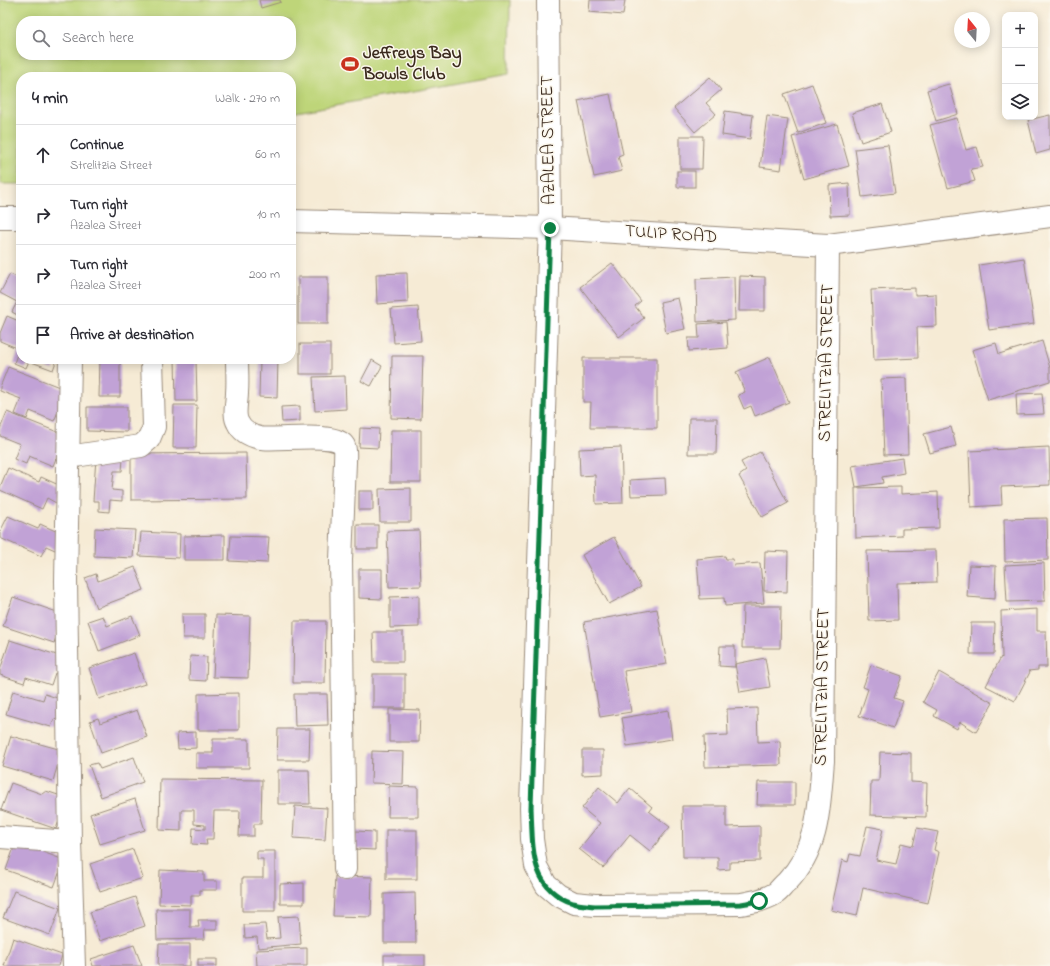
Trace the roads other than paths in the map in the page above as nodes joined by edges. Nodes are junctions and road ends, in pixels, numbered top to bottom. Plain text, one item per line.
1 (548, 0) edge
2 (1050, 216) edge
3 (0, 218) edge
4 (16, 218) edge
5 (296, 221) edge
6 (550, 228) junction
7 (828, 245) junction
8 (70, 364) edge
9 (152, 364) edge
10 (237, 364) edge
11 (68, 457) junction
12 (0, 837) edge
13 (70, 842) junction
14 (345, 869) dead end
15 (558, 895) joint
16 (74, 966) edge

1 - 6 street, AZALEA STREET
2 - 7 street, TULIP ROAD
3 - 4 street
5 - 6 street, TULIP ROAD
6 - 7 street, TULIP ROAD
6 - 15 street, AZALEA STREET
7 - 15 street, STRELITZIA STREET
8 - 11 street
9 - 11 street
10 - 14 street
11 - 13 street
12 - 13 street
13 - 16 street

